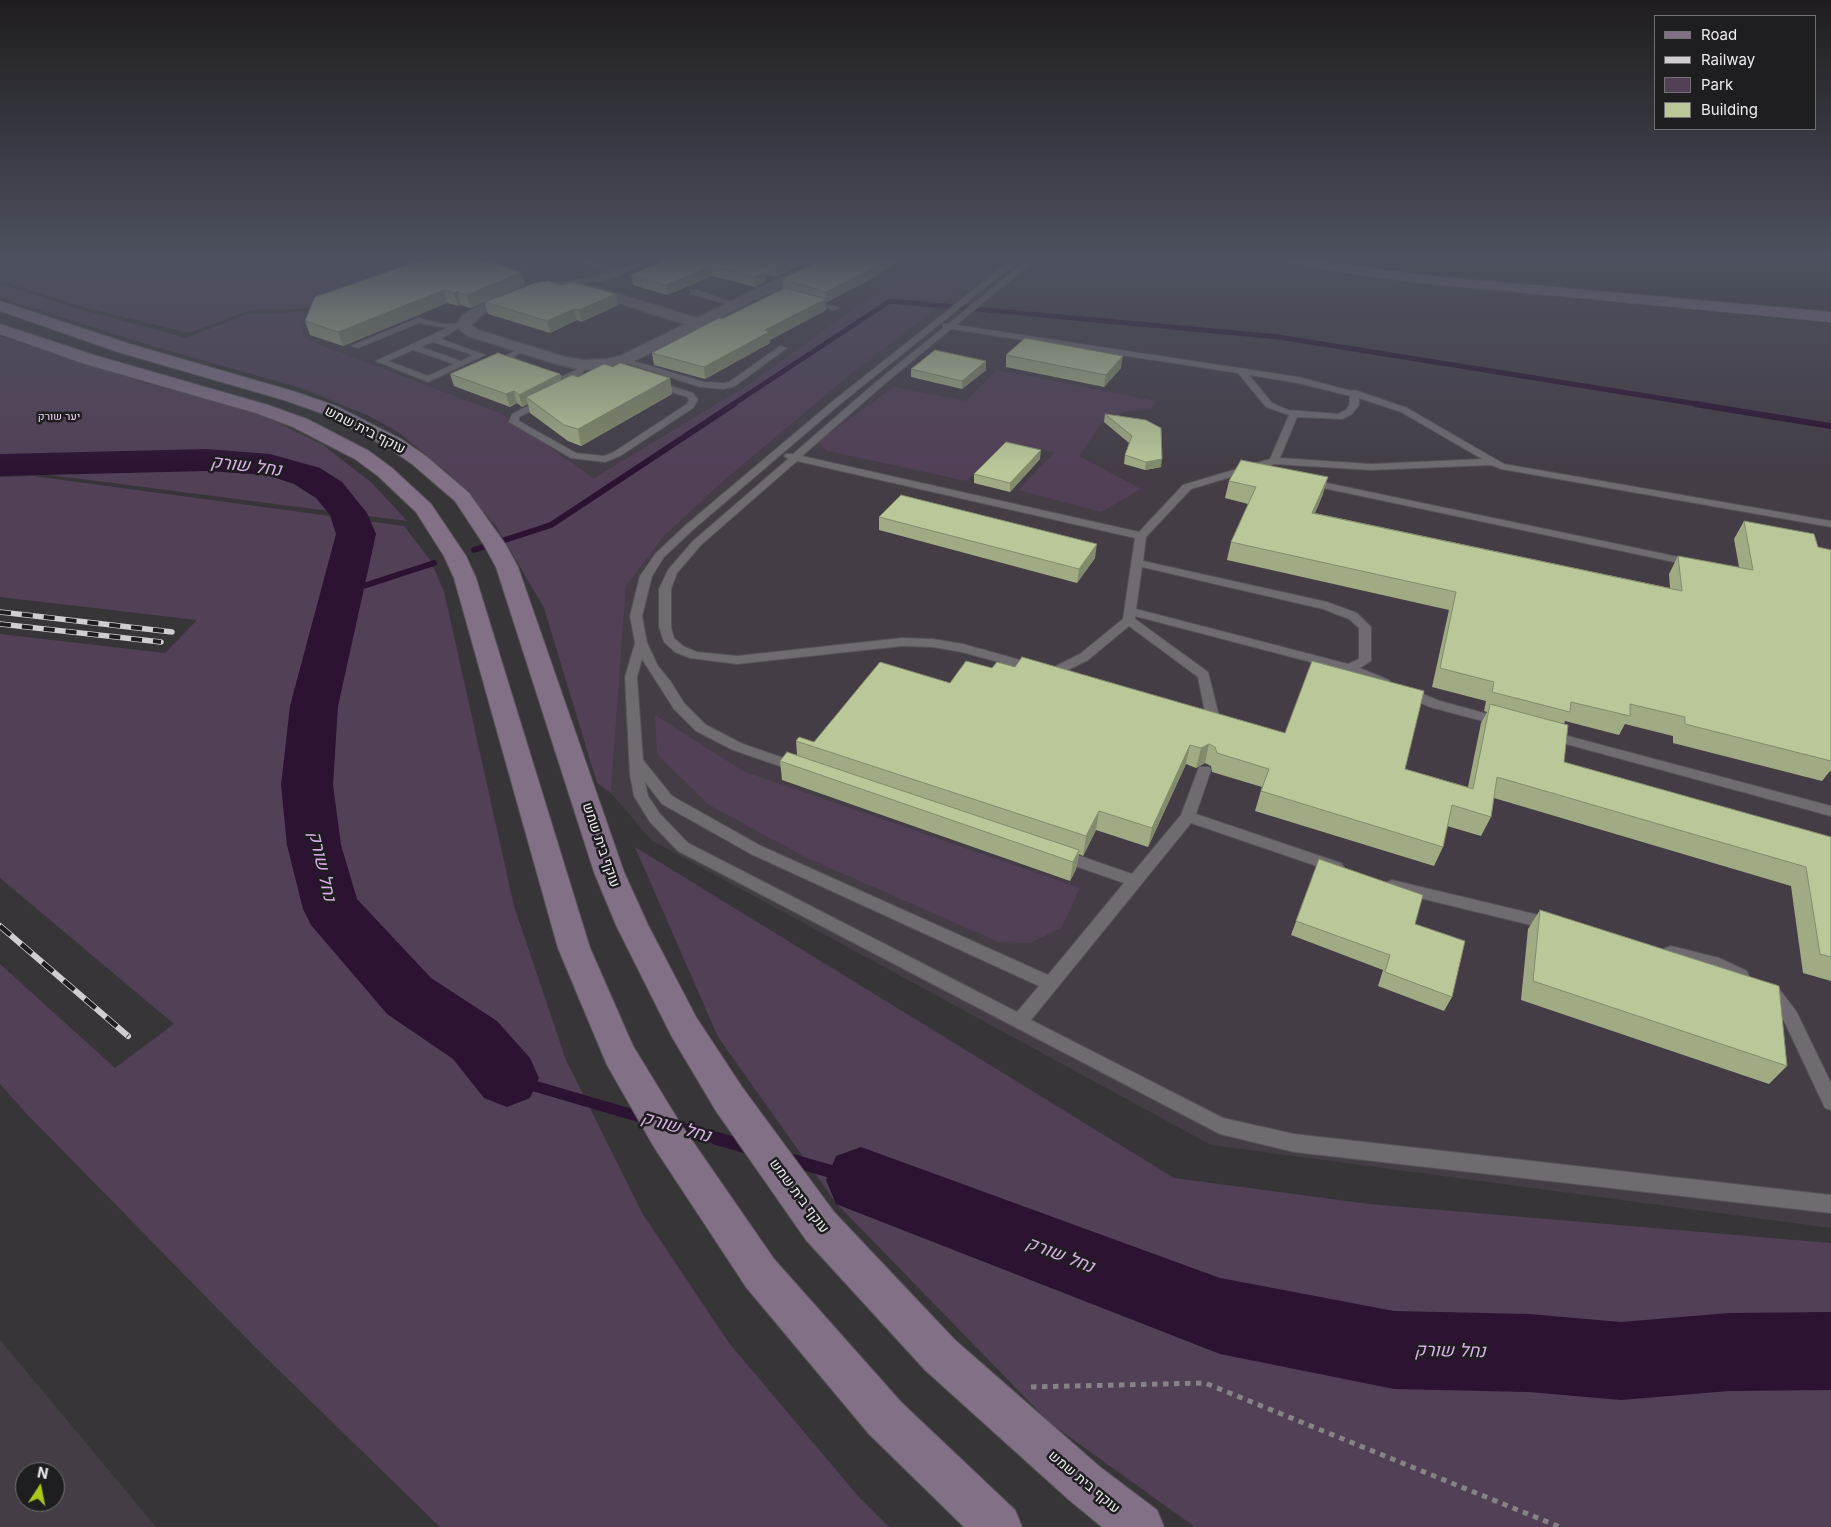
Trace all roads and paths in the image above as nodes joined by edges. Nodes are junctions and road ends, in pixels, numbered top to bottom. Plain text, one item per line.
1 (66, 328) edge
2 (398, 328) edge
3 (455, 328) edge
4 (464, 328) edge
5 (688, 328) edge
6 (931, 328) edge
7 (948, 328) edge
8 (958, 328) edge
9 (0, 329) edge
10 (433, 339) junction
11 (355, 346) edge
12 (412, 347) junction
13 (782, 348) dead end
14 (524, 349) junction
15 (461, 364) junction
16 (583, 365) junction
17 (615, 365) junction
18 (528, 366) edge
19 (1241, 371) junction
20 (546, 373) edge
21 (1355, 393) junction
22 (1294, 414) junction
23 (779, 453) junction
24 (795, 458) junction
25 (1274, 461) junction
26 (1492, 462) junction
27 (1246, 470) junction
28 (1265, 474) edge
29 (1294, 480) edge
30 (1831, 524) edge
31 (1141, 536) junction
32 (1137, 563) junction
33 (1699, 565) edge
34 (1129, 616) junction
35 (641, 642) junction
36 (1349, 668) junction
37 (1052, 673) junction
38 (1070, 679) edge
39 (1197, 722) edge
40 (1510, 724) edge
41 (1215, 728) joint
42 (1538, 732) edge
43 (636, 761) junction
44 (804, 770) edge
45 (1204, 770) edge
46 (1831, 811) edge
47 (1188, 817) junction
48 (1050, 852) edge
49 (1346, 871) edge
50 (1374, 880) edge
51 (1136, 881) junction
52 (1563, 927) edge
53 (1657, 949) edge
54 (1051, 984) junction
55 (1019, 1022) junction
56 (1831, 1102) edge
57 (1831, 1204) edge
58 (1026, 1387) dead end
59 (998, 1527) edge
60 (1140, 1527) edge
61 (1560, 1527) edge

1 - 60 main road, עוקף בית שמש
2 - 11 lane
3 - 10 lane
4 - 14 street
5 - 17 street
6 - 23 lane
7 - 24 lane
8 - 19 lane
9 - 59 main road, עוקף בית שמש
10 - 12 lane
10 - 15 lane
12 - 15 lane
12 - 15 lane
13 - 17 lane
14 - 16 street
14 - 18 lane
16 - 17 street
16 - 20 lane
17 - 17 lane
19 - 21 lane
19 - 22 lane
21 - 22 lane
21 - 26 lane
22 - 25 lane
23 - 24 lane
23 - 35 lane
24 - 31 lane
24 - 37 lane
25 - 26 lane
25 - 27 lane
26 - 30 lane
27 - 28 lane
27 - 31 lane
29 - 33 lane
31 - 32 lane
32 - 34 lane
32 - 36 lane
34 - 36 lane
34 - 37 lane
34 - 41 lane
35 - 43 lane
35 - 44 lane
36 - 40 lane
37 - 38 lane
39 - 41 lane
42 - 46 lane
43 - 54 lane
43 - 55 lane
45 - 47 lane
47 - 49 lane
47 - 51 lane
48 - 51 lane
50 - 52 lane
51 - 54 lane
53 - 56 lane
54 - 55 lane
55 - 57 lane
58 - 61 path

